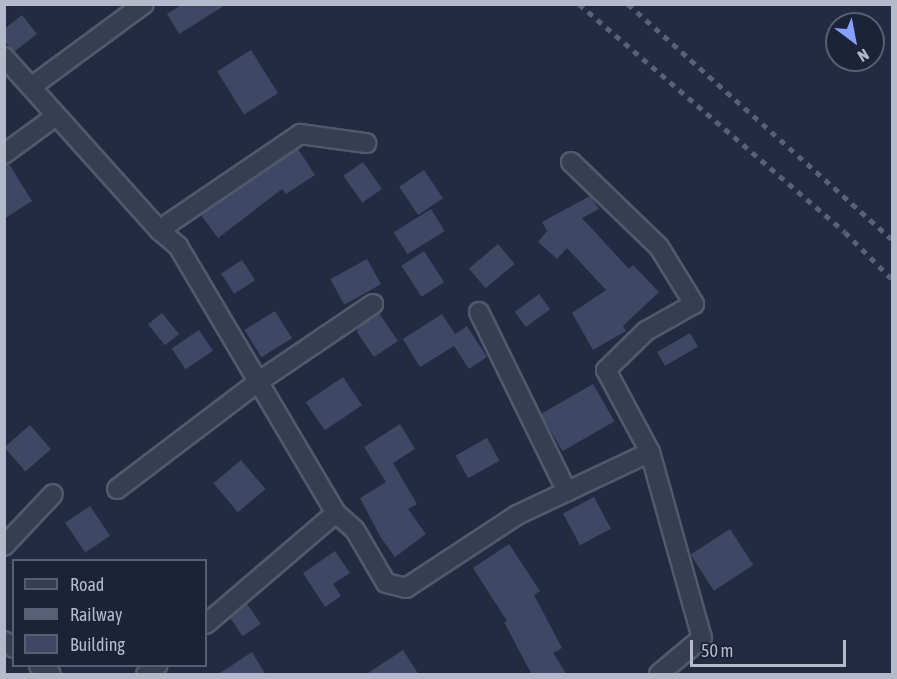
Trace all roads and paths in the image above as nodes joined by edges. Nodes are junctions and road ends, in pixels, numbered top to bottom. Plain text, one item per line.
1 (144, 4) edge
2 (4, 57) edge
3 (31, 87) junction
4 (56, 116) junction
5 (366, 143) dead end
6 (4, 154) edge
7 (571, 162) dead end
8 (159, 230) junction
9 (373, 304) dead end
10 (479, 312) dead end
11 (258, 382) junction
12 (650, 452) junction
13 (117, 489) dead end
14 (567, 492) junction
15 (53, 494) dead end
16 (336, 513) junction
17 (4, 546) edge
18 (207, 623) edge
19 (659, 675) edge

1 - 3 street
2 - 3 street
3 - 4 street
4 - 6 street
4 - 8 street
5 - 8 street
7 - 12 street
8 - 11 street
9 - 11 street
10 - 14 street
11 - 13 street
11 - 16 street
12 - 14 street
12 - 19 street
14 - 16 street
15 - 17 street
16 - 18 street

